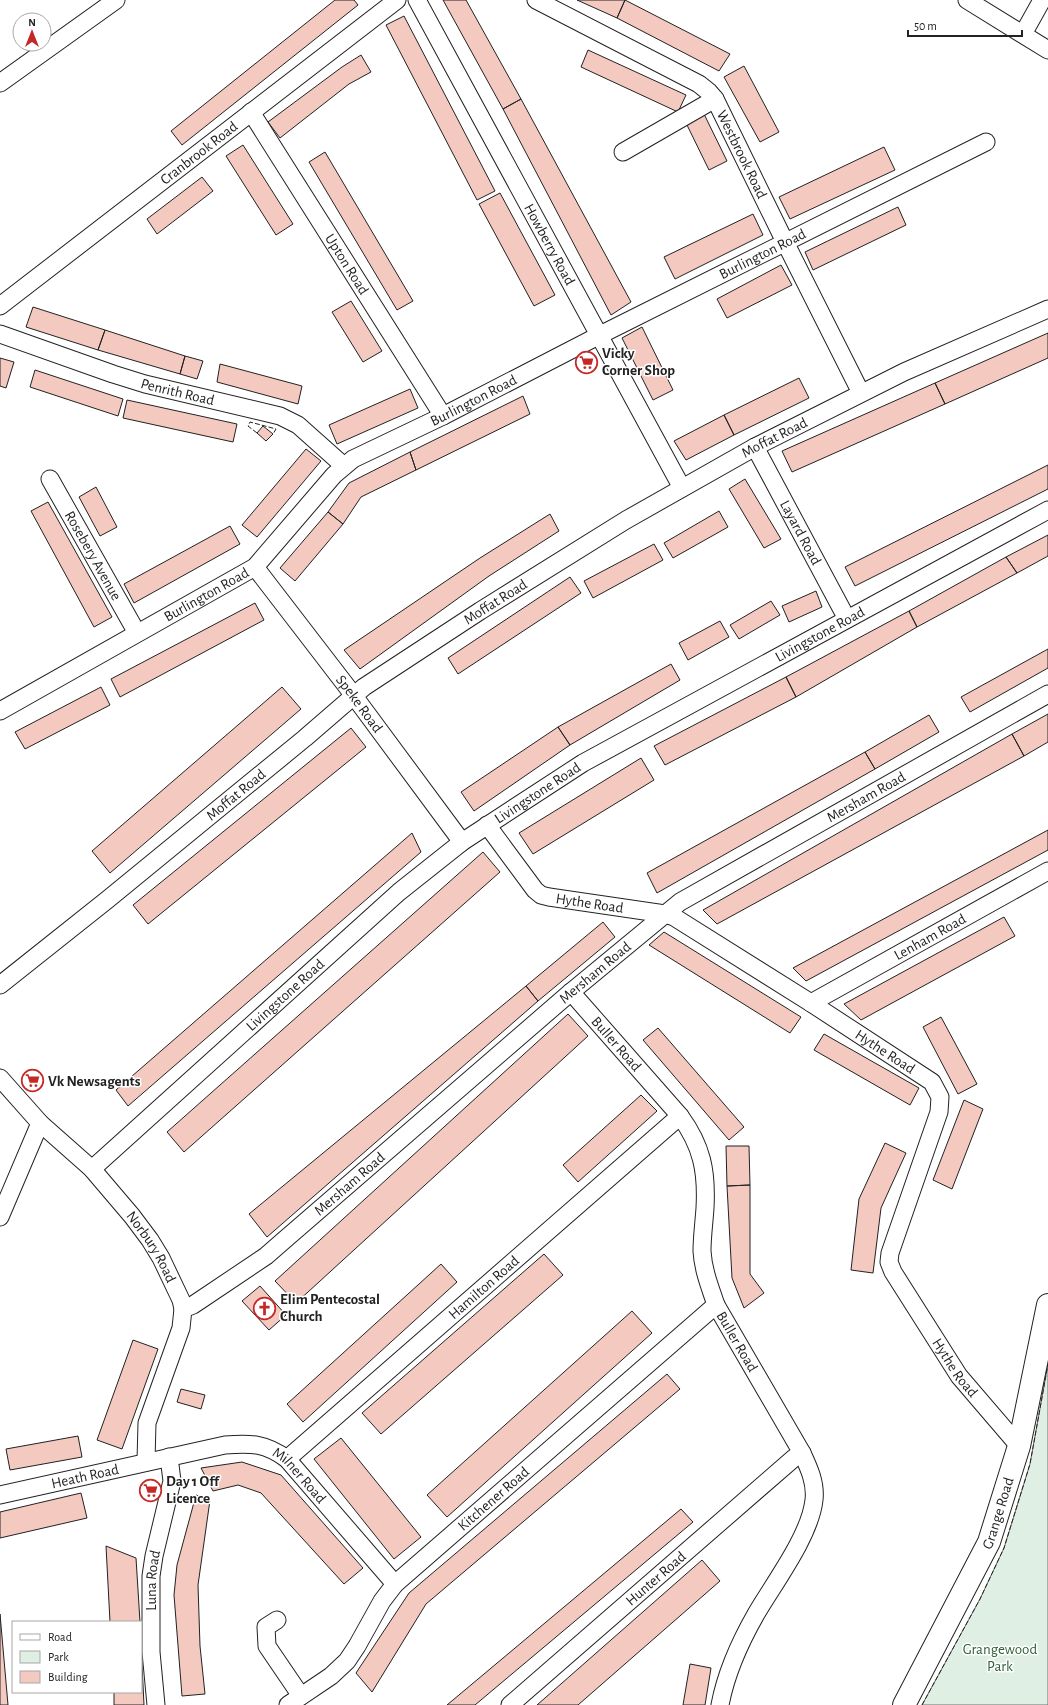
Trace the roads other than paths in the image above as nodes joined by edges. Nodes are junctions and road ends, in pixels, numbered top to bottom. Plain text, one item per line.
1 (116, 0) edge
2 (397, 0) edge
3 (417, 0) edge
4 (536, 0) edge
5 (967, 0) edge
6 (1042, 0) edge
7 (1022, 34) junction
8 (1048, 50) edge
9 (0, 83) edge
10 (715, 99) junction
11 (251, 112) junction
12 (986, 142) dead end
13 (623, 152) dead end
14 (785, 242) junction
15 (0, 306) edge
16 (1048, 309) edge
17 (0, 334) edge
18 (598, 336) junction
19 (861, 393) junction
20 (442, 416) junction
21 (755, 447) junction
22 (344, 466) junction
23 (50, 479) dead end
24 (682, 488) junction
25 (1048, 510) edge
26 (255, 567) junction
27 (847, 619) junction
28 (137, 633) junction
29 (1048, 694) edge
30 (354, 696) junction
31 (0, 711) edge
32 (487, 825) junction
33 (462, 842) junction
34 (1048, 871) edge
35 (665, 914) junction
36 (0, 985) edge
37 (571, 992) junction
38 (811, 1003) junction
39 (0, 1078) edge
40 (680, 1116) junction
41 (40, 1123) junction
42 (92, 1169) junction
43 (0, 1217) edge
44 (716, 1305) junction
45 (1048, 1305) edge
46 (183, 1309) junction
47 (1019, 1446) junction
48 (802, 1453) junction
49 (169, 1457) junction
50 (287, 1459) junction
51 (146, 1461) junction
52 (0, 1495) edge
53 (395, 1584) junction
54 (277, 1620) dead end
55 (294, 1700) edge
56 (156, 1705) edge
57 (510, 1705) edge
58 (720, 1705) edge
59 (904, 1705) edge

1 - 9 street
2 - 11 street, Cranbrook Road
3 - 18 street, Howberry Road
4 - 10 street, Westbrook Road
5 - 7 street
6 - 7 street
7 - 8 street
10 - 13 street
10 - 14 street, Westbrook Road
11 - 15 street, Cranbrook Road
11 - 20 street, Upton Road
12 - 14 street, Burlington Road
14 - 18 street, Burlington Road
14 - 19 street, Westbrook Road
16 - 19 street, Moffat Road
17 - 22 street, Penrith Road
18 - 20 street, Burlington Road
18 - 24 street, Howberry Road
19 - 21 street, Moffat Road
20 - 22 street, Burlington Road
21 - 24 street, Moffat Road
21 - 27 street, Layard Road
22 - 26 street, Burlington Road
23 - 28 street, Rosebery Avenue
24 - 30 street, Moffat Road
25 - 27 street, Livingstone Road
26 - 28 street, Burlington Road
26 - 30 street, Speke Road
27 - 32 street, Livingstone Road
28 - 31 street, Burlington Road
29 - 35 street, Mersham Road
30 - 33 street, Speke Road
30 - 36 street, Moffat Road
32 - 33 street, Livingstone Road
32 - 35 street, Hythe Road
33 - 42 street, Livingstone Road
34 - 38 street, Lenham Road
35 - 37 street, Mersham Road
35 - 38 street, Hythe Road
37 - 40 street, Buller Road
37 - 46 street, Mersham Road
38 - 47 street, Hythe Road
39 - 41 street, Norbury Road
40 - 44 street, Buller Road
40 - 50 street, Hamilton Road
41 - 42 street, Norbury Road
41 - 43 street
42 - 46 street, Norbury Road
44 - 48 street, Buller Road
44 - 53 street, Kitchener Road
45 - 47 main road, Grange Road
46 - 51 street, Norbury Road
47 - 59 main road, Grange Road
48 - 57 street, Hunter Road
48 - 58 street, Buller Road
49 - 50 street, Milner Road
49 - 51 street, Heath Road
49 - 56 street, Luna Road
50 - 53 street, Milner Road
51 - 52 street, Heath Road
53 - 55 street, Kitchener Road
54 - 55 street

